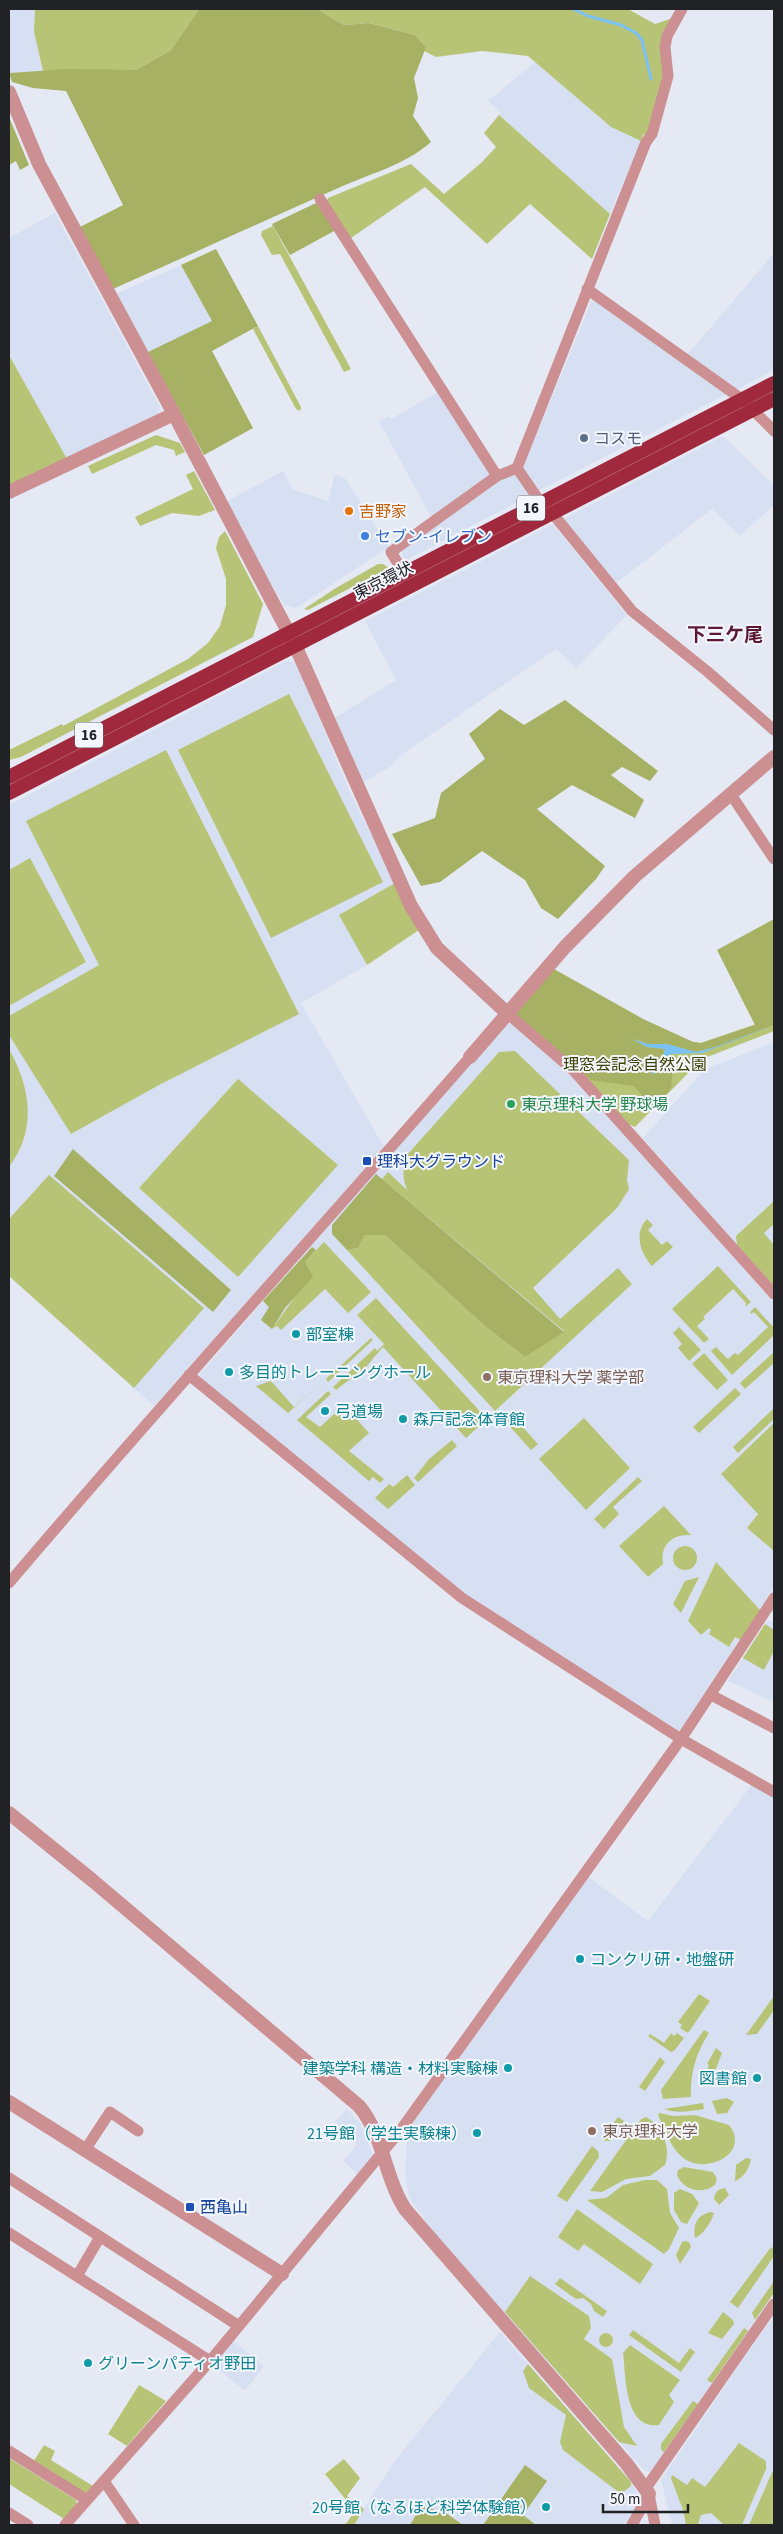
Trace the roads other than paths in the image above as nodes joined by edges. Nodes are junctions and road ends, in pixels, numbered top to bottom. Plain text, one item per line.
1 (682, 9) edge
2 (9, 92) edge
3 (320, 199) dead end
4 (587, 290) junction
5 (774, 384) edge
6 (774, 399) edge
7 (742, 400) junction
8 (753, 410) junction
9 (174, 414) junction
10 (774, 431) edge
11 (517, 468) junction
12 (497, 476) junction
13 (9, 492) edge
14 (541, 503) junction
15 (553, 514) junction
16 (404, 573) junction
17 (288, 632) junction
18 (295, 645) junction
19 (774, 730) edge
20 (774, 757) edge
21 (9, 777) edge
22 (9, 793) edge
23 (730, 793) junction
24 (774, 859) edge
25 (508, 1013) junction
26 (470, 1057) joint
27 (774, 1294) edge
28 (190, 1375) junction
29 (9, 1583) edge
30 (774, 1598) edge
31 (711, 1695) junction
32 (774, 1728) edge
33 (681, 1739) junction
34 (774, 1792) edge
35 (9, 1813) edge
36 (9, 2102) edge
37 (138, 2131) dead end
38 (85, 2150) junction
39 (383, 2153) junction
40 (9, 2178) edge
41 (9, 2233) edge
42 (100, 2237) junction
43 (282, 2274) junction
44 (77, 2276) junction
45 (774, 2304) edge
46 (239, 2326) junction
47 (210, 2361) junction
48 (9, 2451) edge
49 (104, 2481) junction
50 (647, 2491) junction
51 (87, 2500) junction
52 (9, 2513) edge
53 (28, 2525) edge
54 (66, 2525) edge
55 (134, 2525) edge
56 (632, 2525) edge
57 (655, 2525) edge

1 - 4 street
2 - 9 street
3 - 12 street
4 - 7 street
4 - 11 street
5 - 7 highway, 東京環状 / 16
6 - 8 highway, 東京環状 / 16
7 - 8 street
7 - 14 highway, 東京環状 / 16
8 - 10 street
8 - 15 highway, 東京環状 / 16
9 - 13 street
9 - 17 street
11 - 12 street
11 - 14 street
12 - 16 street
14 - 15 street
14 - 16 highway, 東京環状 / 16
15 - 18 highway, 東京環状 / 16
15 - 19 street
16 - 17 highway, 東京環状 / 16
17 - 18 street
17 - 21 highway, 東京環状 / 16
18 - 22 highway, 東京環状 / 16
18 - 25 street
20 - 23 street
23 - 24 street
23 - 25 street
25 - 26 street
25 - 27 street
26 - 28 street
28 - 29 street
28 - 33 street
30 - 31 street
31 - 32 street
31 - 33 street
33 - 34 street
33 - 39 street
35 - 39 street
36 - 38 street
37 - 38 street
38 - 43 street
39 - 43 street
39 - 50 street
40 - 42 street
41 - 44 street
42 - 44 street
42 - 46 street
43 - 46 street
44 - 47 street
45 - 50 street
46 - 47 street
47 - 49 street
48 - 51 street
49 - 51 street
49 - 55 street
50 - 56 street
50 - 57 street
51 - 54 street
52 - 53 street

